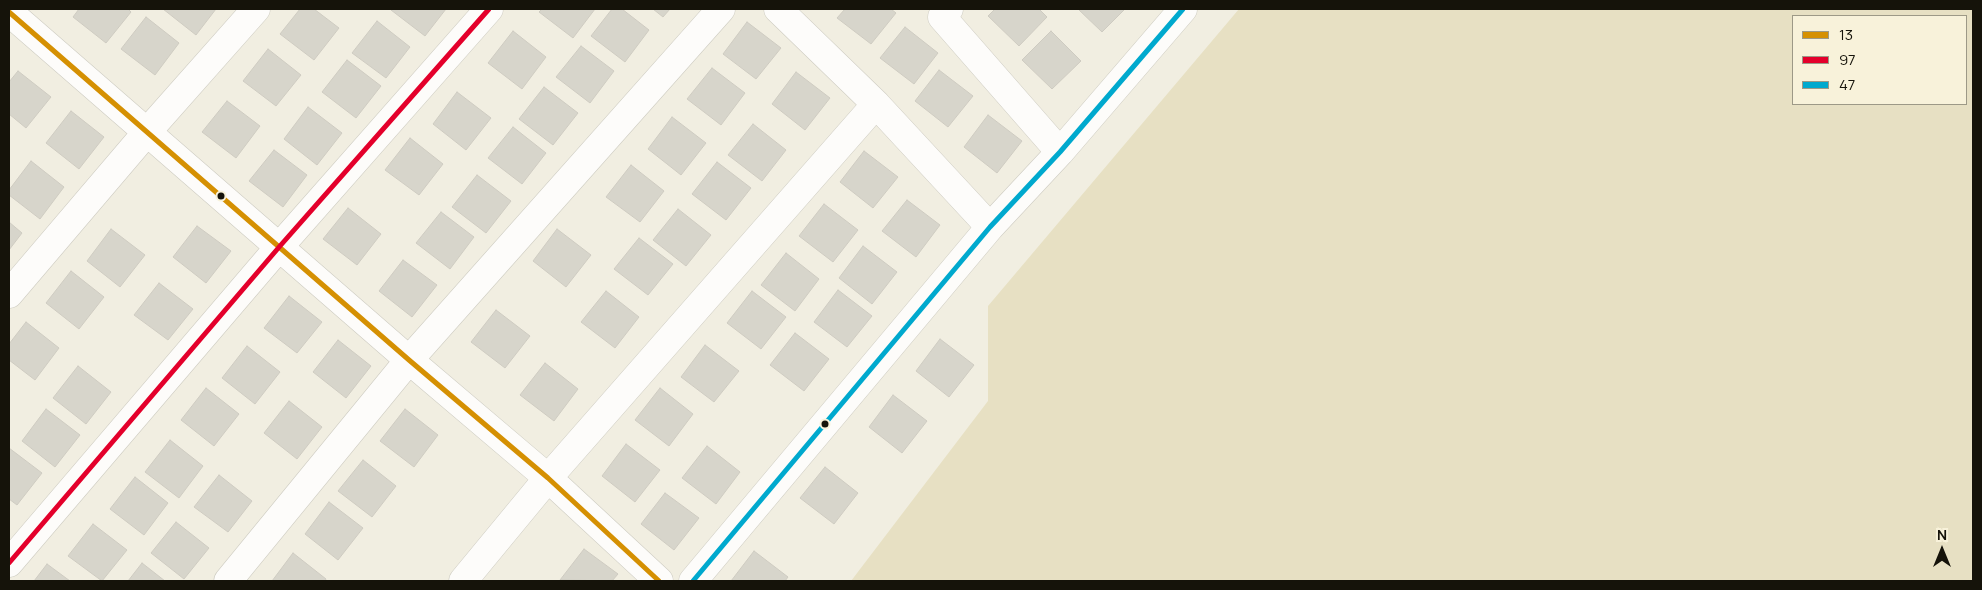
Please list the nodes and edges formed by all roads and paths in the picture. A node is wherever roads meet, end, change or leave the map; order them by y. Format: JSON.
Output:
{"nodes":[{"id":1,"x":256,"y":9,"type":"edge"},
{"id":2,"x":489,"y":9,"type":"edge"},
{"id":3,"x":721,"y":9,"type":"edge"},
{"id":4,"x":778,"y":9,"type":"edge"},
{"id":5,"x":949,"y":9,"type":"edge"},
{"id":6,"x":1183,"y":9,"type":"edge"},
{"id":7,"x":16,"y":17,"type":"edge"},
{"id":8,"x":876,"y":104,"type":"junction"},
{"id":9,"x":147,"y":132,"type":"junction"},
{"id":10,"x":1060,"y":152,"type":"junction"},
{"id":11,"x":990,"y":227,"type":"junction"},
{"id":12,"x":280,"y":246,"type":"junction"},
{"id":13,"x":9,"y":294,"type":"edge"},
{"id":14,"x":409,"y":360,"type":"junction"},
{"id":15,"x":548,"y":478,"type":"junction"},
{"id":16,"x":9,"y":563,"type":"edge"},
{"id":17,"x":228,"y":581,"type":"edge"},
{"id":18,"x":463,"y":581,"type":"edge"},
{"id":19,"x":659,"y":581,"type":"edge"},
{"id":20,"x":693,"y":581,"type":"edge"}],
"edges":[{"from":1,"to":9,"type":"street"},
{"from":2,"to":12,"type":"street"},
{"from":3,"to":14,"type":"street"},
{"from":4,"to":8,"type":"street"},
{"from":5,"to":10,"type":"street"},
{"from":6,"to":10,"type":"street"},
{"from":7,"to":9,"type":"street"},
{"from":8,"to":11,"type":"street"},
{"from":8,"to":15,"type":"street"},
{"from":9,"to":12,"type":"street"},
{"from":9,"to":13,"type":"street"},
{"from":10,"to":11,"type":"street"},
{"from":11,"to":20,"type":"street"},
{"from":12,"to":14,"type":"street"},
{"from":12,"to":16,"type":"street"},
{"from":14,"to":15,"type":"street"},
{"from":14,"to":17,"type":"street"},
{"from":15,"to":18,"type":"street"},
{"from":15,"to":19,"type":"street"}]}
